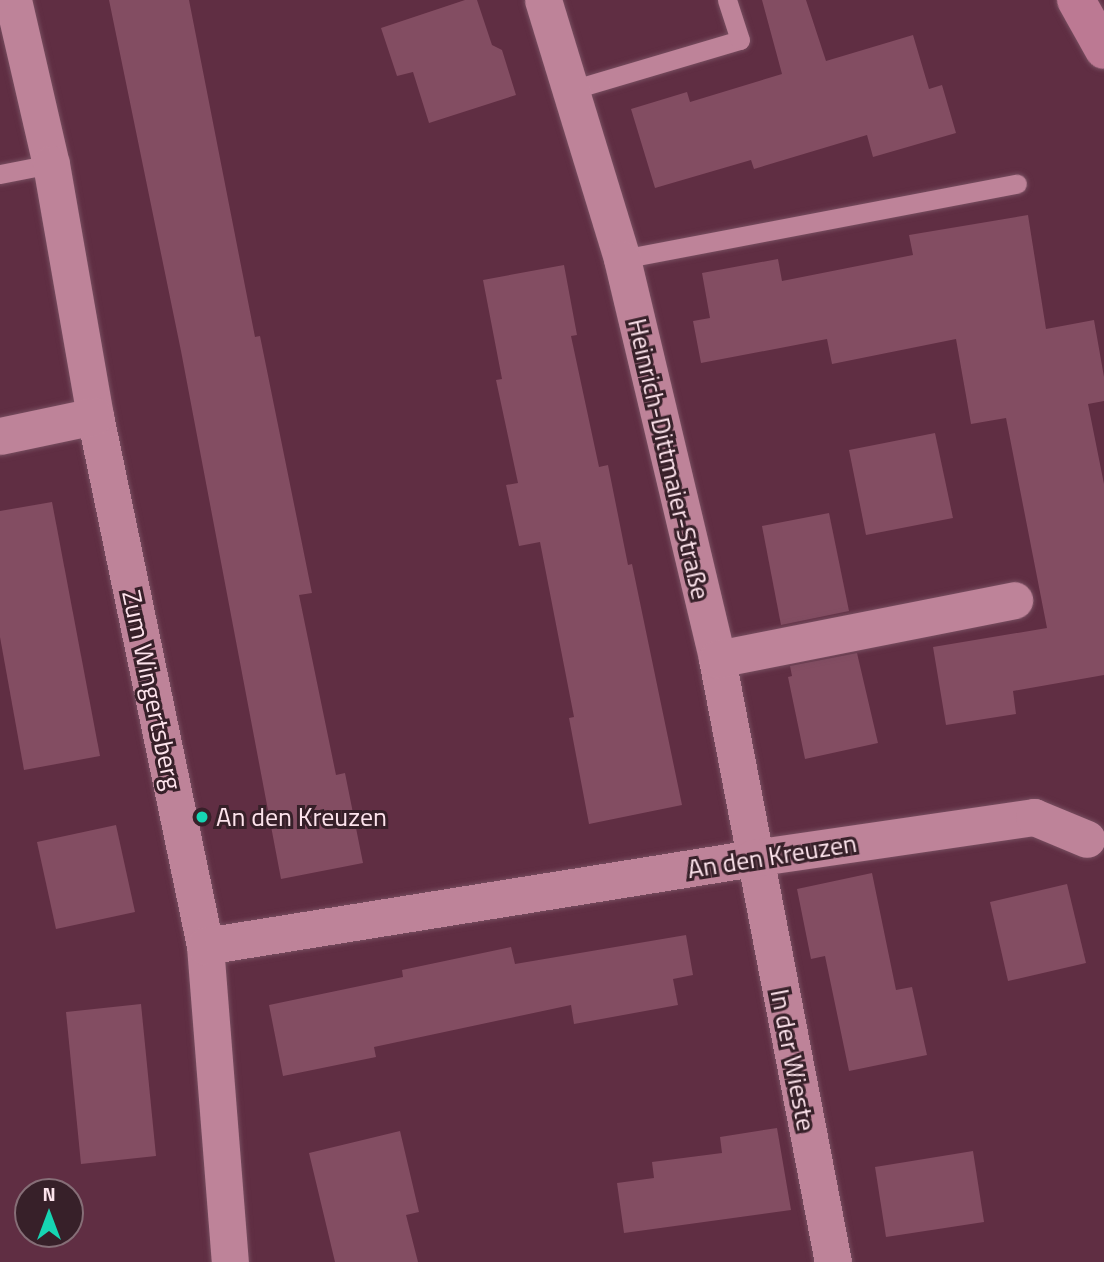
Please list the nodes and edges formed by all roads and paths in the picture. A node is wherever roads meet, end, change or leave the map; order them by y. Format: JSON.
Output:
{"nodes":[{"id":1,"x":13,"y":0,"type":"edge"},
{"id":2,"x":543,"y":0,"type":"edge"},
{"id":3,"x":727,"y":0,"type":"edge"},
{"id":4,"x":1076,"y":0,"type":"edge"},
{"id":5,"x":1104,"y":50,"type":"edge"},
{"id":6,"x":571,"y":90,"type":"junction"},
{"id":7,"x":51,"y":164,"type":"junction"},
{"id":8,"x":0,"y":174,"type":"edge"},
{"id":9,"x":1017,"y":184,"type":"dead end"},
{"id":10,"x":622,"y":259,"type":"junction"},
{"id":11,"x":95,"y":416,"type":"junction"},
{"id":12,"x":0,"y":436,"type":"edge"},
{"id":13,"x":1014,"y":600,"type":"dead end"},
{"id":14,"x":717,"y":659,"type":"junction"},
{"id":15,"x":1087,"y":839,"type":"dead end"},
{"id":16,"x":753,"y":858,"type":"junction"},
{"id":17,"x":205,"y":946,"type":"junction"},
{"id":18,"x":230,"y":1262,"type":"edge"},
{"id":19,"x":833,"y":1262,"type":"edge"}],
"edges":[{"from":1,"to":7,"type":"street","name":"Zum Wingertsberg"},
{"from":2,"to":6,"type":"street","name":"Heinrich-Dittmaier-Straße"},
{"from":3,"to":6,"type":"lane"},
{"from":4,"to":5,"type":"main road"},
{"from":6,"to":10,"type":"street","name":"Heinrich-Dittmaier-Straße"},
{"from":7,"to":8,"type":"lane"},
{"from":7,"to":11,"type":"street","name":"Zum Wingertsberg"},
{"from":9,"to":10,"type":"lane"},
{"from":10,"to":14,"type":"street","name":"Heinrich-Dittmaier-Straße"},
{"from":11,"to":12,"type":"street"},
{"from":11,"to":17,"type":"street","name":"Zum Wingertsberg"},
{"from":13,"to":14,"type":"street"},
{"from":14,"to":16,"type":"street","name":"Heinrich-Dittmaier-Straße"},
{"from":15,"to":16,"type":"street","name":"An den Kreuzen"},
{"from":16,"to":17,"type":"street","name":"An den Kreuzen"},
{"from":16,"to":19,"type":"street","name":"In der Wieste"},
{"from":17,"to":18,"type":"street","name":"Zum Wingertsberg"}]}
